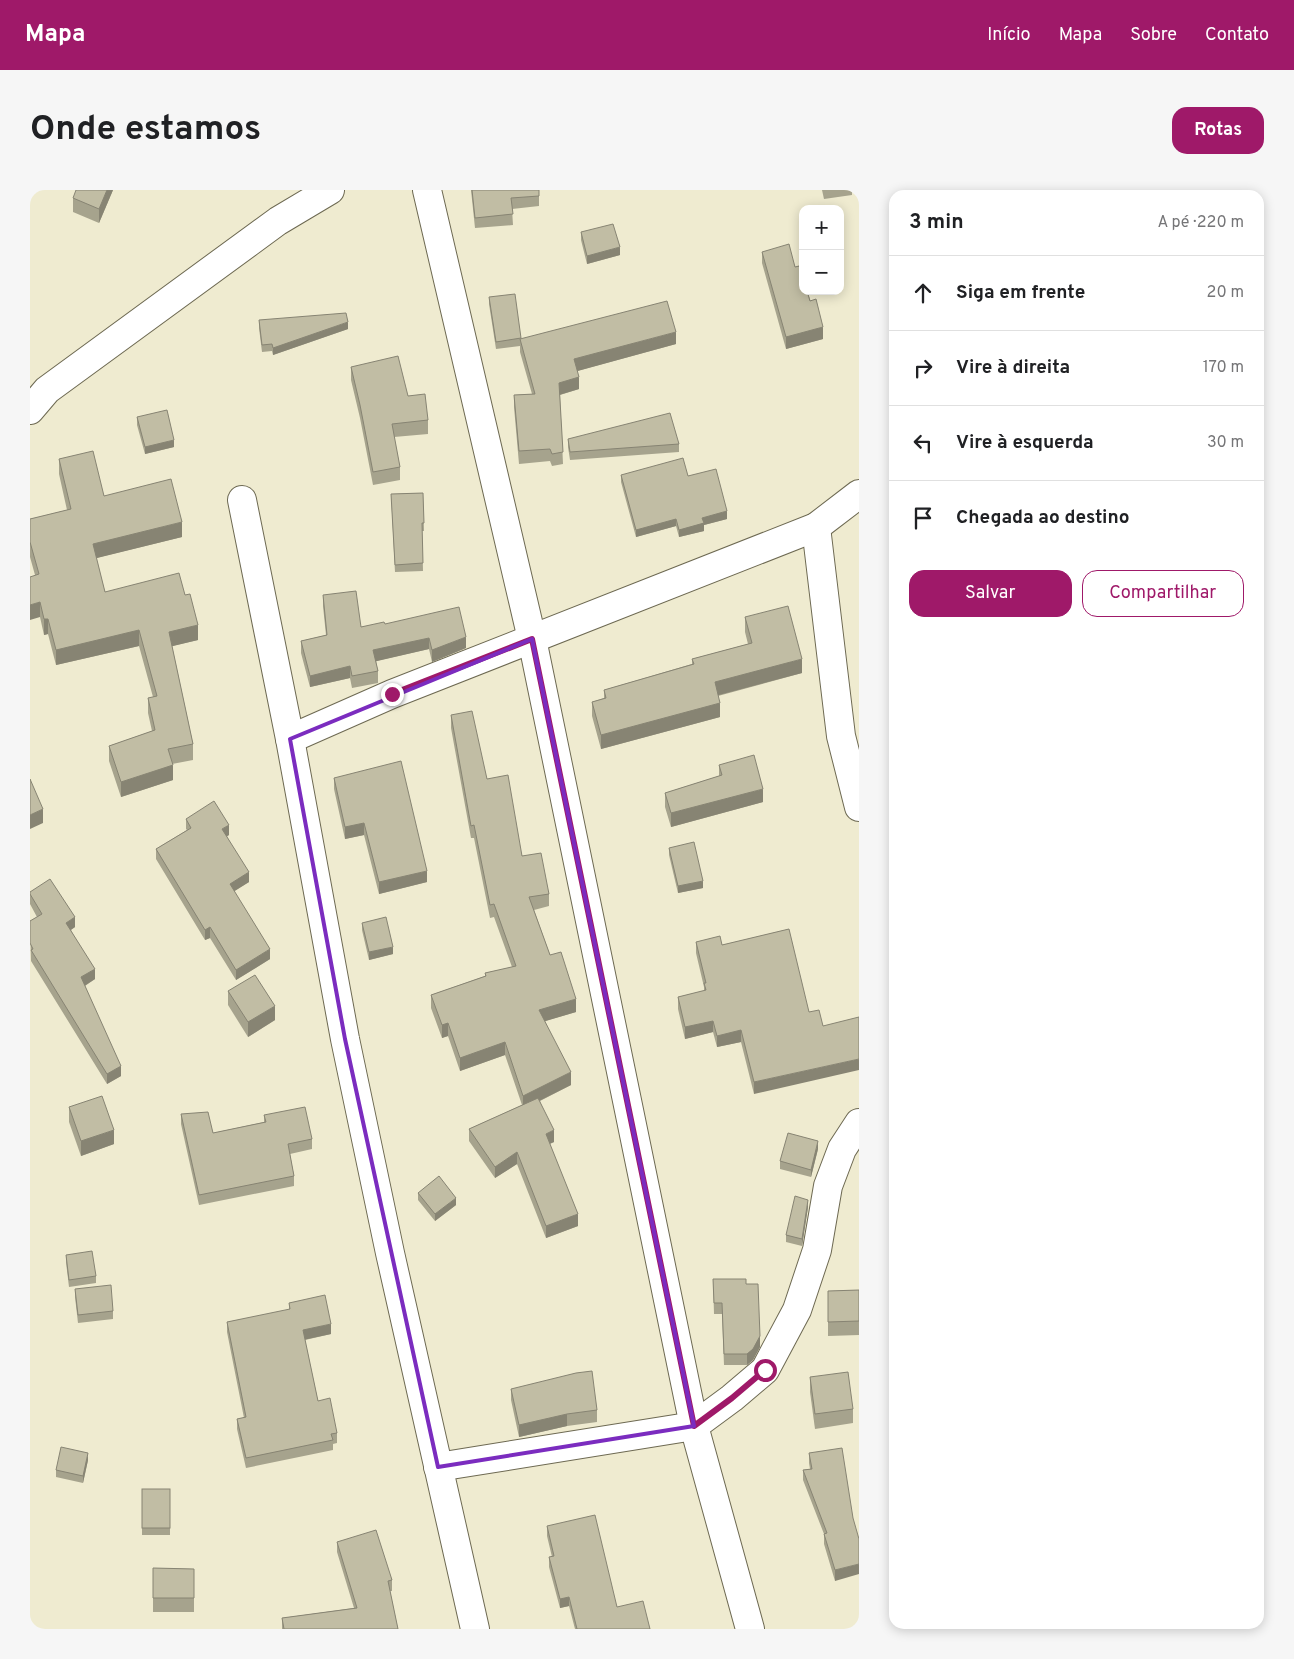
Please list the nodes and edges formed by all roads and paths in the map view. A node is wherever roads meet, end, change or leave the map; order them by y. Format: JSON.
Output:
{"nodes":[{"id":1,"x":330,"y":190,"type":"edge"},
{"id":2,"x":427,"y":190,"type":"edge"},
{"id":3,"x":30,"y":410,"type":"edge"},
{"id":4,"x":859,"y":494,"type":"edge"},
{"id":5,"x":242,"y":500,"type":"dead end"},
{"id":6,"x":816,"y":526,"type":"junction"},
{"id":7,"x":532,"y":639,"type":"junction"},
{"id":8,"x":290,"y":739,"type":"junction"},
{"id":9,"x":859,"y":808,"type":"edge"},
{"id":10,"x":859,"y":1123,"type":"edge"},
{"id":11,"x":694,"y":1426,"type":"junction"},
{"id":12,"x":438,"y":1467,"type":"junction"},
{"id":13,"x":475,"y":1629,"type":"edge"},
{"id":14,"x":750,"y":1629,"type":"edge"}],
"edges":[{"from":1,"to":3,"type":"street"},
{"from":2,"to":7,"type":"street"},
{"from":4,"to":6,"type":"street"},
{"from":5,"to":8,"type":"street"},
{"from":6,"to":7,"type":"street"},
{"from":6,"to":9,"type":"street"},
{"from":7,"to":8,"type":"street"},
{"from":7,"to":11,"type":"street"},
{"from":8,"to":12,"type":"street"},
{"from":10,"to":11,"type":"street"},
{"from":11,"to":12,"type":"street"},
{"from":11,"to":14,"type":"street"},
{"from":12,"to":13,"type":"street"}]}
